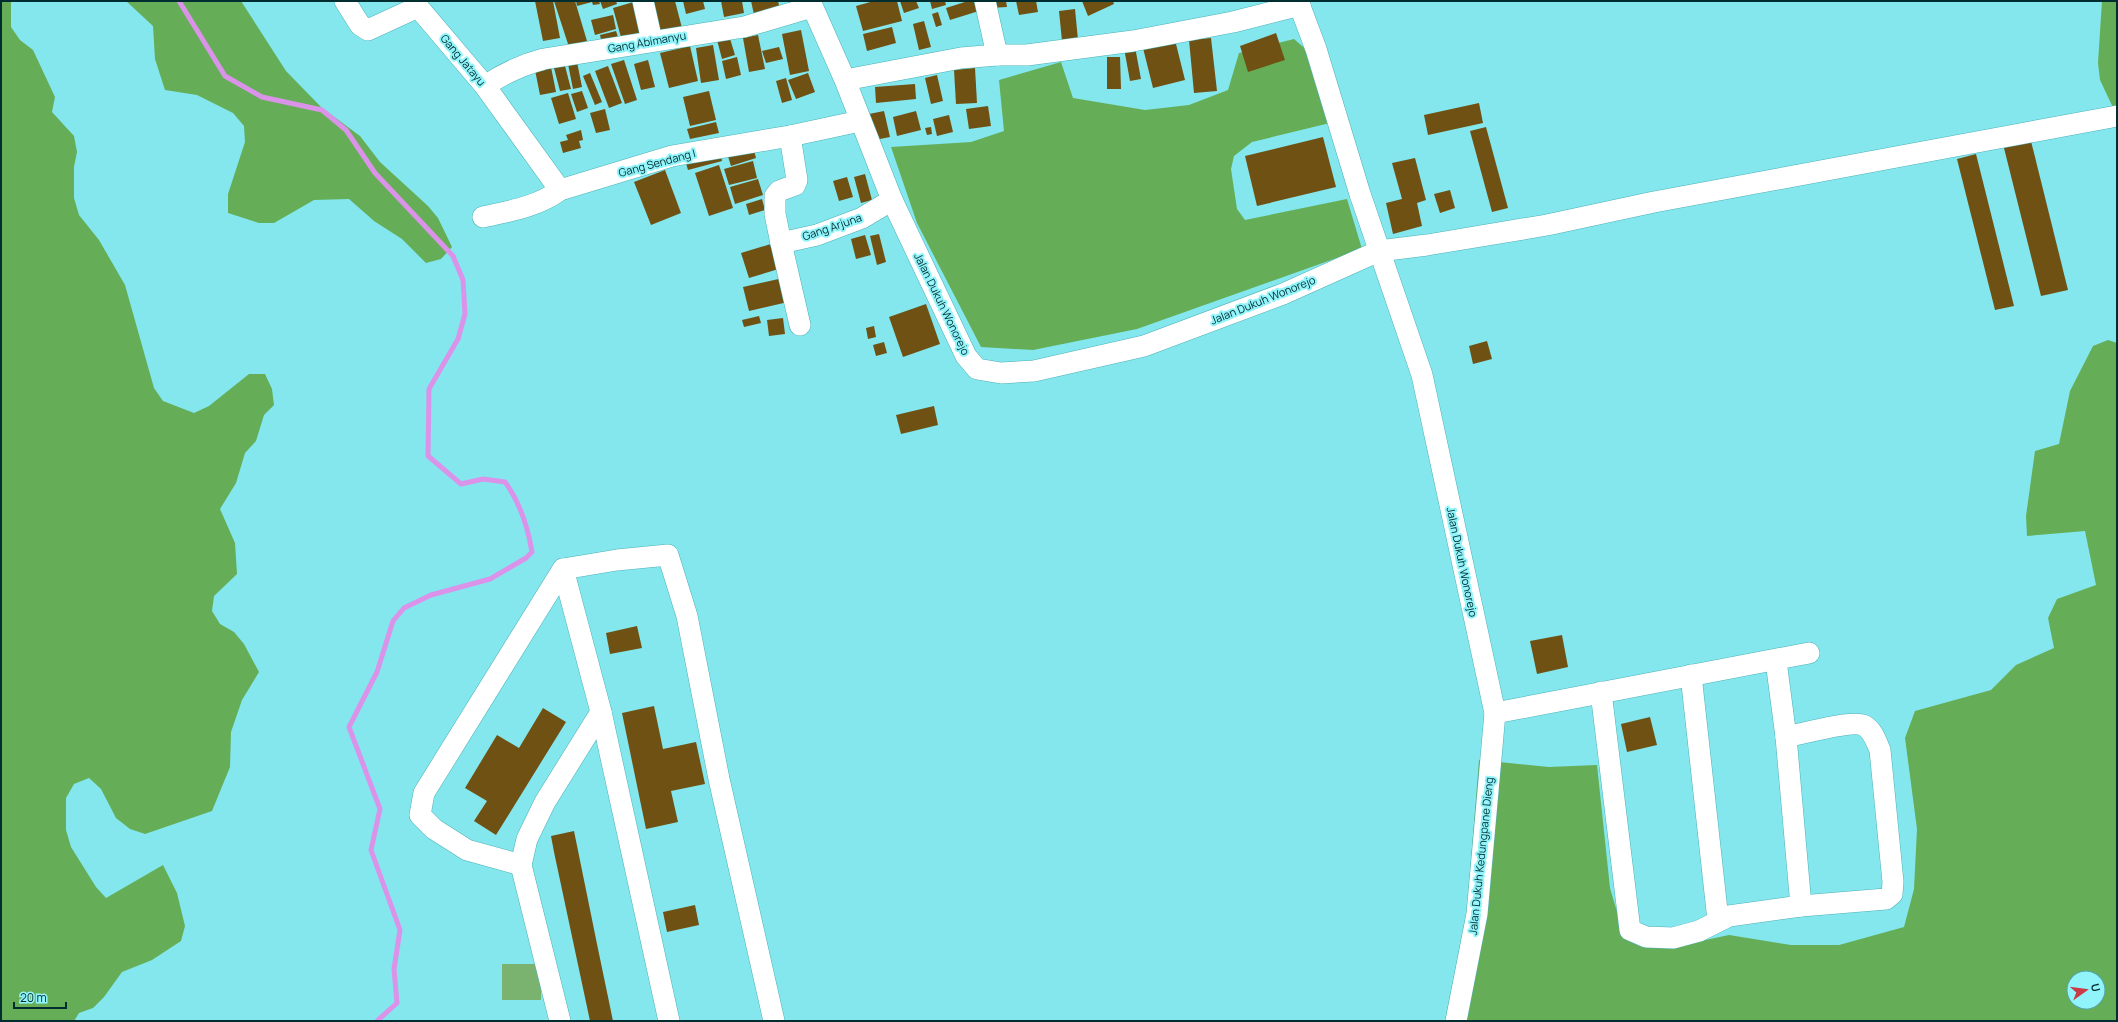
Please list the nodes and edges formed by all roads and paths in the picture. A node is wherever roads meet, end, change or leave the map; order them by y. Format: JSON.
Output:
{"nodes":[{"id":1,"x":345,"y":1,"type":"edge"},
{"id":2,"x":643,"y":1,"type":"edge"},
{"id":3,"x":986,"y":1,"type":"edge"},
{"id":4,"x":429,"y":3,"type":"edge"},
{"id":5,"x":1299,"y":3,"type":"edge"},
{"id":6,"x":811,"y":4,"type":"edge"},
{"id":7,"x":652,"y":41,"type":"junction"},
{"id":8,"x":997,"y":55,"type":"junction"},
{"id":9,"x":845,"y":80,"type":"junction"},
{"id":10,"x":485,"y":86,"type":"junction"},
{"id":11,"x":2117,"y":116,"type":"edge"},
{"id":12,"x":860,"y":121,"type":"junction"},
{"id":13,"x":790,"y":136,"type":"junction"},
{"id":14,"x":560,"y":190,"type":"junction"},
{"id":15,"x":892,"y":200,"type":"junction"},
{"id":16,"x":483,"y":217,"type":"dead end"},
{"id":17,"x":781,"y":243,"type":"junction"},
{"id":18,"x":1379,"y":251,"type":"junction"},
{"id":19,"x":800,"y":325,"type":"dead end"},
{"id":20,"x":563,"y":569,"type":"junction"},
{"id":21,"x":1809,"y":653,"type":"dead end"},
{"id":22,"x":1776,"y":661,"type":"junction"},
{"id":23,"x":1691,"y":675,"type":"junction"},
{"id":24,"x":1601,"y":692,"type":"junction"},
{"id":25,"x":601,"y":712,"type":"junction"},
{"id":26,"x":1495,"y":713,"type":"junction"},
{"id":27,"x":1786,"y":737,"type":"junction"},
{"id":28,"x":520,"y":865,"type":"junction"},
{"id":29,"x":1801,"y":906,"type":"junction"},
{"id":30,"x":1718,"y":920,"type":"junction"},
{"id":31,"x":560,"y":1021,"type":"edge"},
{"id":32,"x":669,"y":1021,"type":"edge"},
{"id":33,"x":774,"y":1021,"type":"edge"},
{"id":34,"x":1456,"y":1021,"type":"edge"}],
"edges":[{"from":1,"to":4,"type":"street","name":"Gang Jatayu"},
{"from":2,"to":7,"type":"street"},
{"from":3,"to":8,"type":"street"},
{"from":4,"to":10,"type":"street","name":"Gang Jatayu"},
{"from":5,"to":8,"type":"street"},
{"from":5,"to":18,"type":"street","name":"Jalan Dukuh Wonorejo"},
{"from":6,"to":7,"type":"street","name":"Gang Abimanyu"},
{"from":6,"to":9,"type":"street","name":"Jalan Dukuh Wonorejo"},
{"from":7,"to":10,"type":"street","name":"Gang Abimanyu"},
{"from":8,"to":9,"type":"street"},
{"from":9,"to":12,"type":"street","name":"Jalan Dukuh Wonorejo"},
{"from":10,"to":14,"type":"street","name":"Gang Jatayu"},
{"from":11,"to":18,"type":"street"},
{"from":12,"to":13,"type":"street","name":"Gang Sendang I"},
{"from":12,"to":15,"type":"street","name":"Jalan Dukuh Wonorejo"},
{"from":13,"to":14,"type":"street","name":"Gang Sendang I"},
{"from":13,"to":17,"type":"street"},
{"from":14,"to":16,"type":"street","name":"Gang Sendang I"},
{"from":15,"to":17,"type":"street","name":"Gang Arjuna"},
{"from":15,"to":18,"type":"street","name":"Jalan Dukuh Wonorejo"},
{"from":17,"to":19,"type":"street"},
{"from":18,"to":26,"type":"street","name":"Jalan Dukuh Wonorejo"},
{"from":20,"to":25,"type":"street"},
{"from":20,"to":28,"type":"street"},
{"from":20,"to":33,"type":"street"},
{"from":21,"to":22,"type":"street"},
{"from":22,"to":23,"type":"street"},
{"from":22,"to":27,"type":"street"},
{"from":23,"to":24,"type":"street"},
{"from":23,"to":30,"type":"street"},
{"from":24,"to":26,"type":"street"},
{"from":24,"to":30,"type":"street"},
{"from":25,"to":28,"type":"street"},
{"from":25,"to":32,"type":"street"},
{"from":26,"to":34,"type":"street","name":"Jalan Dukuh Kedungpane Dieng"},
{"from":27,"to":29,"type":"street"},
{"from":27,"to":29,"type":"street"},
{"from":28,"to":31,"type":"street"},
{"from":29,"to":30,"type":"street"}]}
